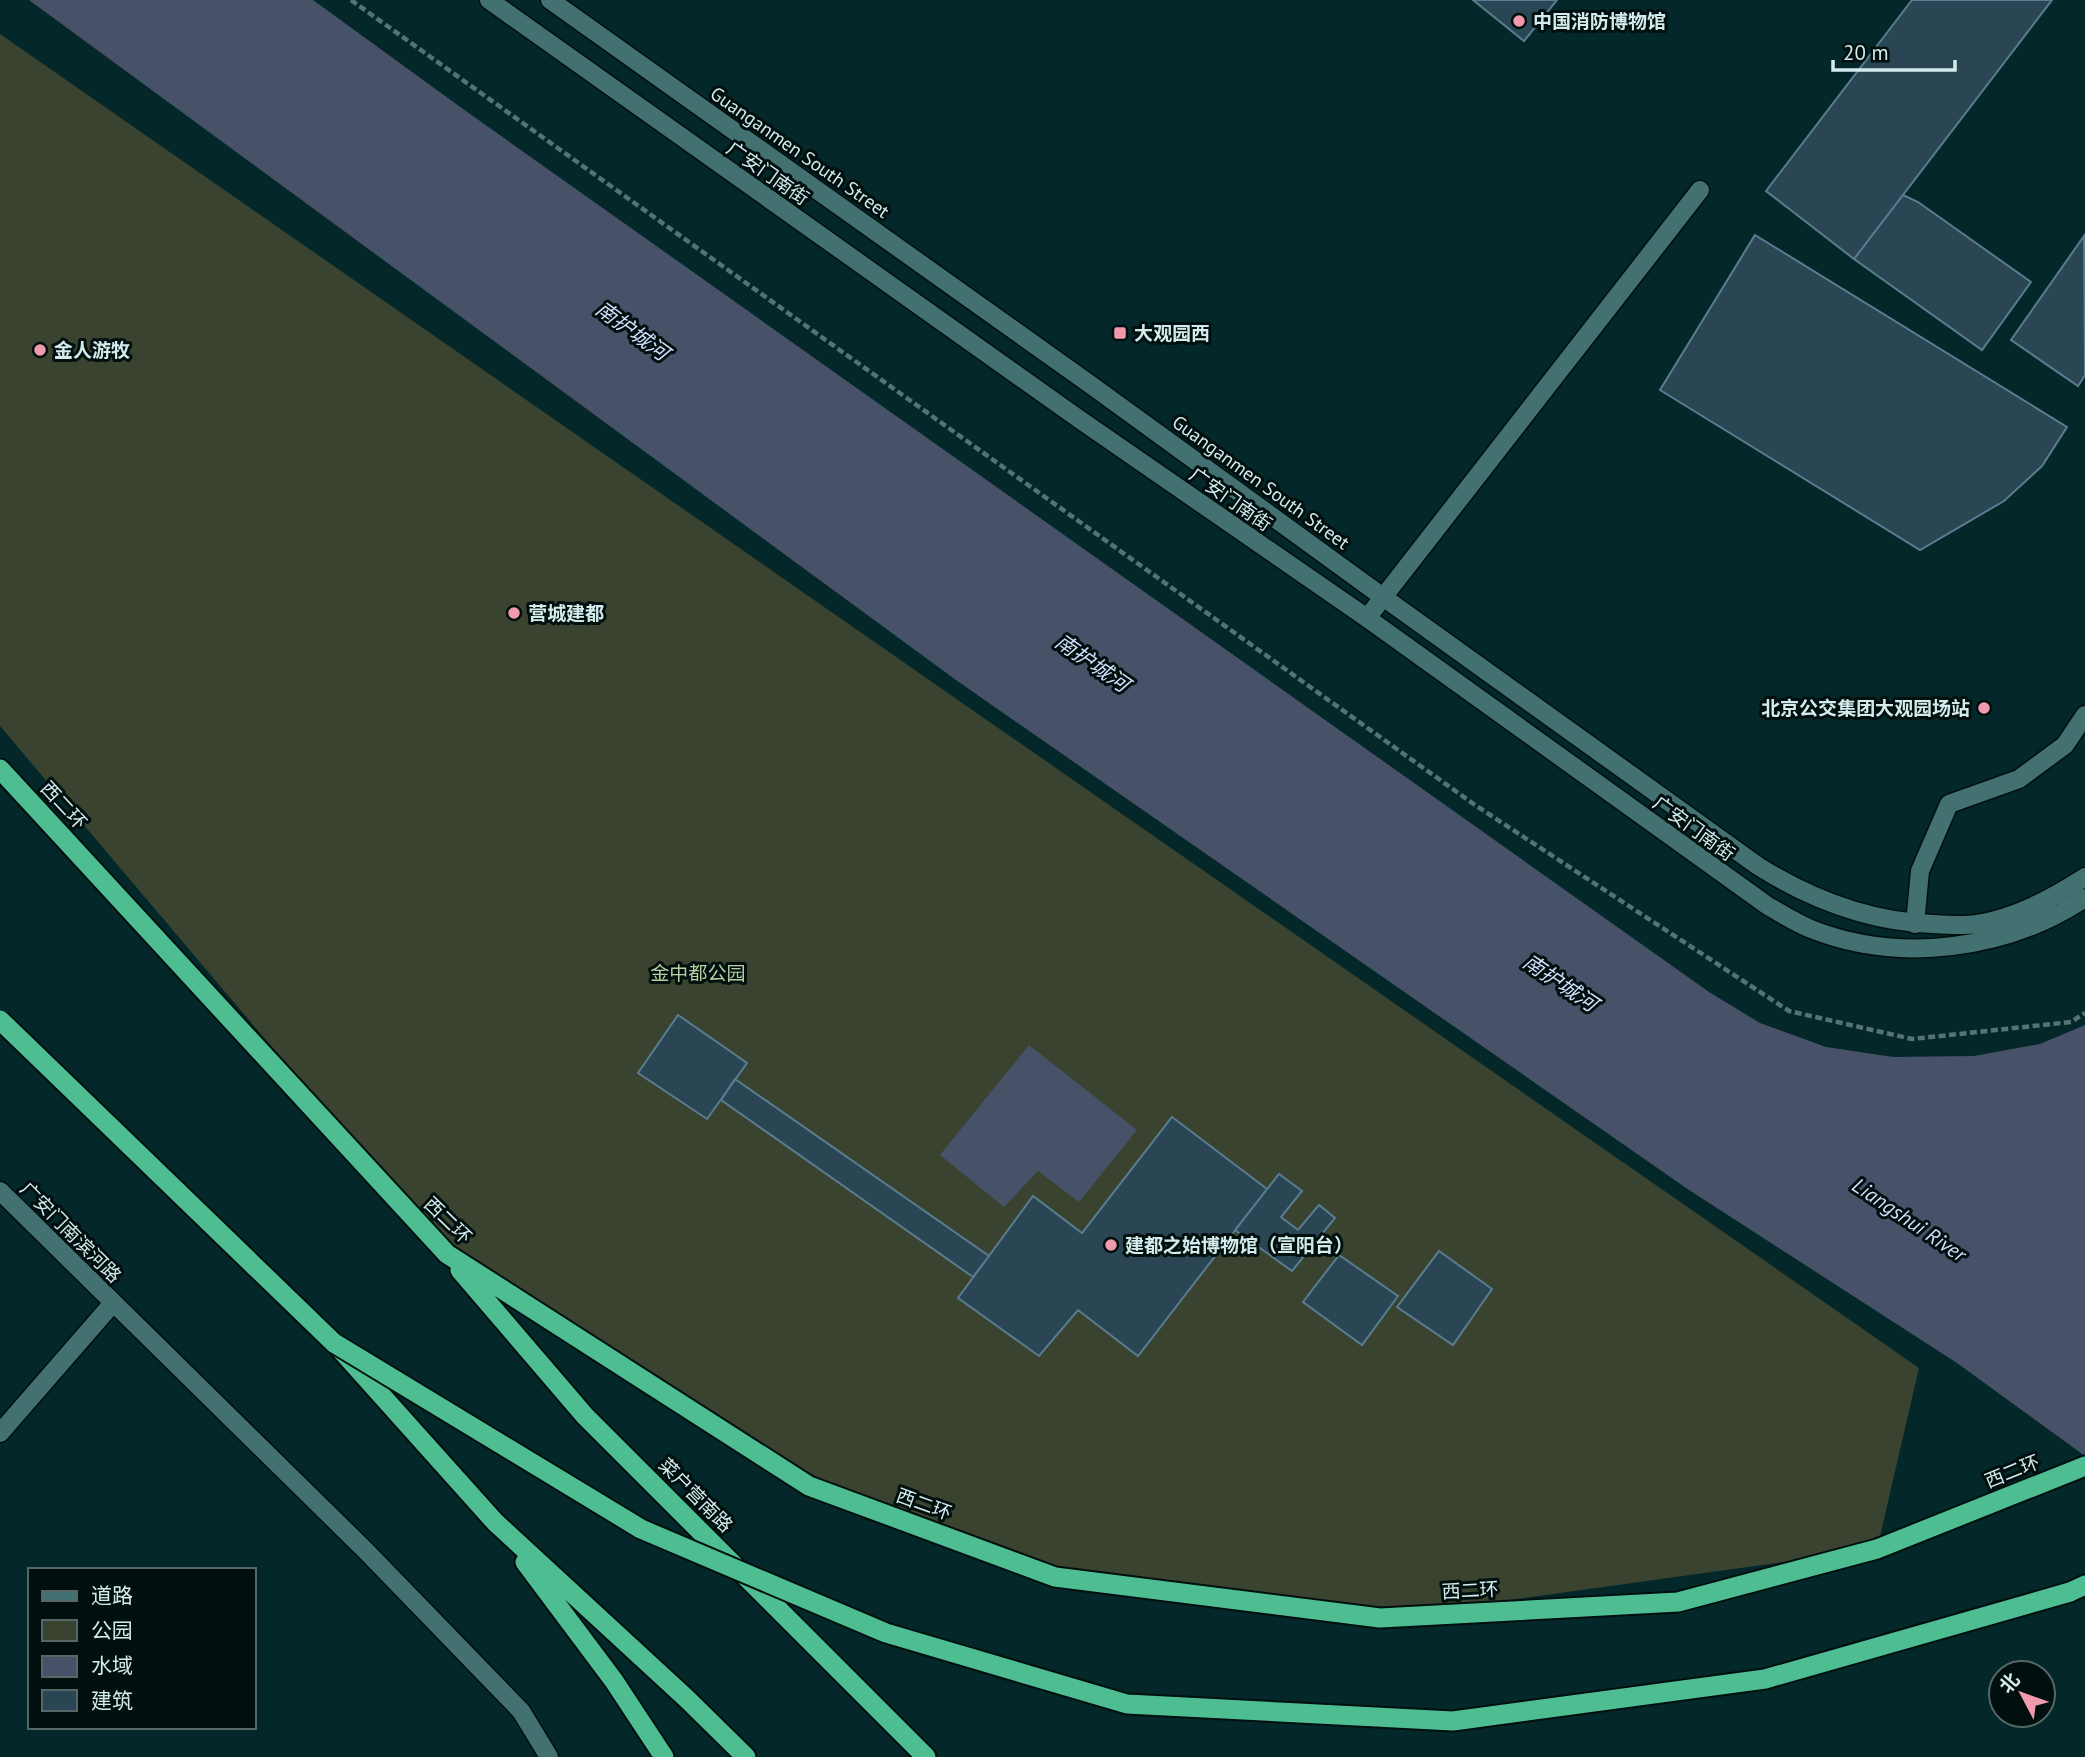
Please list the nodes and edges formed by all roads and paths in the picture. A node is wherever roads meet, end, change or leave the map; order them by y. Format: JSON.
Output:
{"nodes":[{"id":1,"x":351,"y":0,"type":"edge"},
{"id":2,"x":489,"y":0,"type":"edge"},
{"id":3,"x":550,"y":0,"type":"edge"},
{"id":4,"x":1700,"y":190,"type":"dead end"},
{"id":5,"x":1383,"y":597,"type":"junction"},
{"id":6,"x":1367,"y":618,"type":"junction"},
{"id":7,"x":2085,"y":715,"type":"edge"},
{"id":8,"x":0,"y":769,"type":"edge"},
{"id":9,"x":2085,"y":877,"type":"edge"},
{"id":10,"x":2085,"y":898,"type":"edge"},
{"id":11,"x":1915,"y":924,"type":"junction"},
{"id":12,"x":2085,"y":1013,"type":"edge"},
{"id":13,"x":0,"y":1020,"type":"edge"},
{"id":14,"x":0,"y":1191,"type":"edge"},
{"id":15,"x":447,"y":1254,"type":"junction"},
{"id":16,"x":113,"y":1303,"type":"junction"},
{"id":17,"x":334,"y":1343,"type":"junction"},
{"id":18,"x":0,"y":1433,"type":"edge"},
{"id":19,"x":2085,"y":1466,"type":"edge"},
{"id":20,"x":495,"y":1522,"type":"junction"},
{"id":21,"x":2078,"y":1588,"type":"edge"},
{"id":22,"x":549,"y":1757,"type":"edge"},
{"id":23,"x":664,"y":1757,"type":"edge"},
{"id":24,"x":746,"y":1757,"type":"edge"},
{"id":25,"x":926,"y":1757,"type":"edge"}],
"edges":[{"from":1,"to":12,"type":"path"},
{"from":2,"to":6,"type":"street","name":"广安门南街"},
{"from":3,"to":5,"type":"street","name":"Guanganmen South Street"},
{"from":4,"to":5,"type":"street"},
{"from":5,"to":6,"type":"street"},
{"from":5,"to":11,"type":"street","name":"Guanganmen South Street"},
{"from":6,"to":10,"type":"street","name":"广安门南街"},
{"from":7,"to":11,"type":"street"},
{"from":8,"to":15,"type":"highway","name":"西二环"},
{"from":9,"to":11,"type":"street","name":"Guanganmen South Street"},
{"from":13,"to":17,"type":"highway","bridge":true},
{"from":14,"to":16,"type":"street","name":"广安门南滨河路"},
{"from":15,"to":19,"type":"highway","name":"西二环"},
{"from":15,"to":25,"type":"highway","name":"菜户营南路"},
{"from":16,"to":18,"type":"street"},
{"from":16,"to":22,"type":"street","name":"广安门南滨河路"},
{"from":17,"to":20,"type":"highway","bridge":true},
{"from":17,"to":21,"type":"highway","bridge":true},
{"from":20,"to":23,"type":"highway"},
{"from":20,"to":24,"type":"highway"}]}
